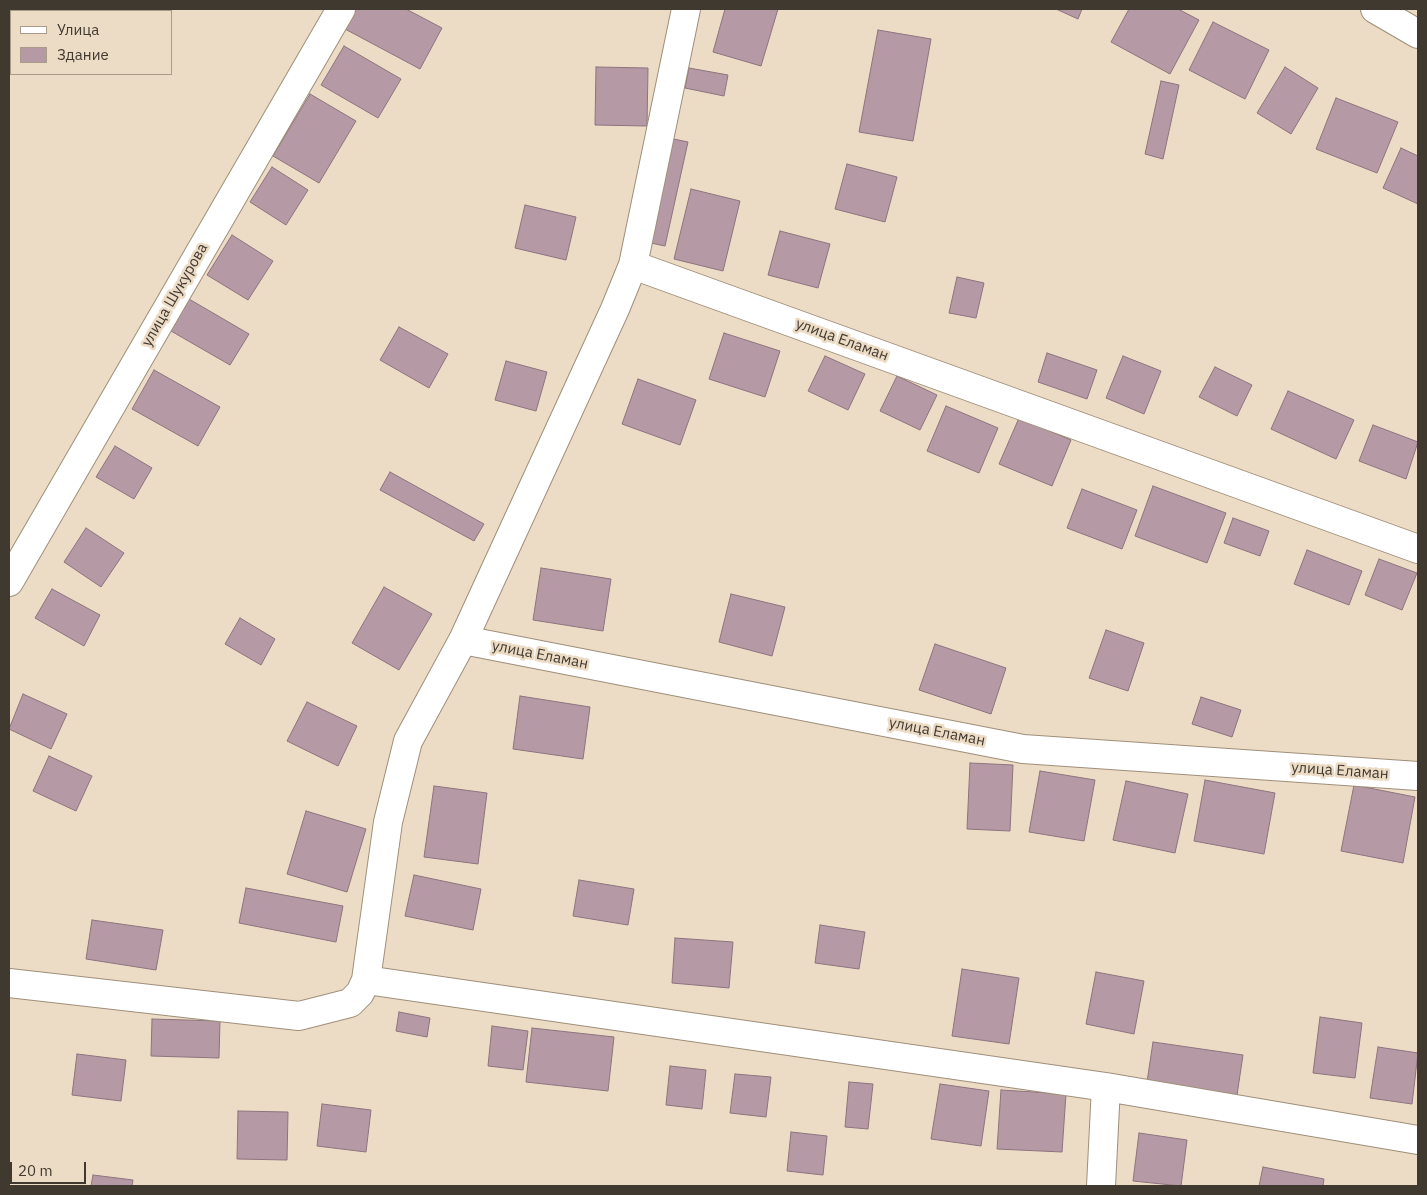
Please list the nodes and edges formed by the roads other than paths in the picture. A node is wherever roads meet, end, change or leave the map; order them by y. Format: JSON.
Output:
{"nodes":[{"id":1,"x":341,"y":9,"type":"edge"},
{"id":2,"x":686,"y":9,"type":"edge"},
{"id":3,"x":1374,"y":9,"type":"edge"},
{"id":4,"x":1418,"y":34,"type":"edge"},
{"id":5,"x":633,"y":265,"type":"junction"},
{"id":6,"x":1418,"y":549,"type":"edge"},
{"id":7,"x":9,"y":582,"type":"edge"},
{"id":8,"x":462,"y":640,"type":"junction"},
{"id":9,"x":1418,"y":776,"type":"edge"},
{"id":10,"x":366,"y":980,"type":"junction"},
{"id":11,"x":9,"y":983,"type":"edge"},
{"id":12,"x":1106,"y":1087,"type":"junction"},
{"id":13,"x":1418,"y":1140,"type":"edge"},
{"id":14,"x":1101,"y":1186,"type":"edge"}],
"edges":[{"from":1,"to":7,"type":"street","name":"улица Шукурова"},
{"from":2,"to":5,"type":"street"},
{"from":3,"to":4,"type":"street"},
{"from":5,"to":6,"type":"street","name":"улица Еламан"},
{"from":5,"to":8,"type":"street"},
{"from":8,"to":9,"type":"street","name":"улица Еламан"},
{"from":8,"to":10,"type":"street"},
{"from":10,"to":11,"type":"street"},
{"from":10,"to":12,"type":"street"},
{"from":12,"to":13,"type":"street"},
{"from":12,"to":14,"type":"street"}]}
